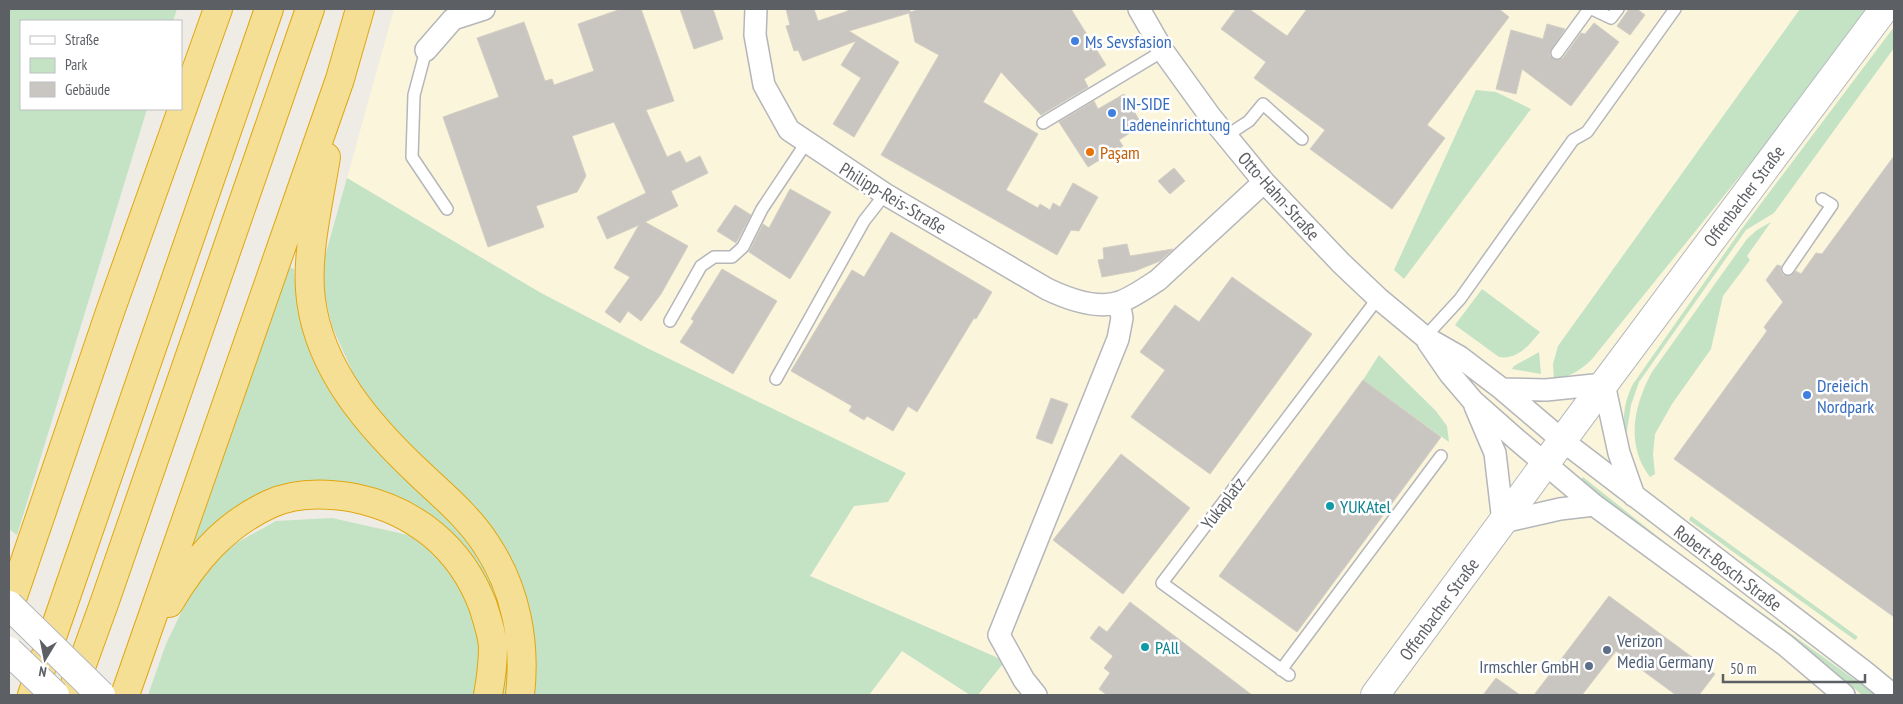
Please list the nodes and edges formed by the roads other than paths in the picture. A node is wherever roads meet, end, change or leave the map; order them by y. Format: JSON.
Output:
{"nodes":[{"id":1,"x":218,"y":9,"type":"edge"},
{"id":2,"x":269,"y":9,"type":"edge"},
{"id":3,"x":310,"y":9,"type":"edge"},
{"id":4,"x":360,"y":9,"type":"edge"},
{"id":5,"x":484,"y":9,"type":"edge"},
{"id":6,"x":756,"y":9,"type":"edge"},
{"id":7,"x":1139,"y":9,"type":"edge"},
{"id":8,"x":1591,"y":9,"type":"edge"},
{"id":9,"x":1618,"y":9,"type":"edge"},
{"id":10,"x":1675,"y":9,"type":"edge"},
{"id":11,"x":1884,"y":9,"type":"edge"},
{"id":12,"x":426,"y":50,"type":"joint"},
{"id":13,"x":1163,"y":51,"type":"junction"},
{"id":14,"x":1557,"y":53,"type":"dead end"},
{"id":15,"x":340,"y":79,"type":"junction"},
{"id":16,"x":1043,"y":123,"type":"dead end"},
{"id":17,"x":1226,"y":136,"type":"junction"},
{"id":18,"x":1302,"y":139,"type":"dead end"},
{"id":19,"x":806,"y":144,"type":"junction"},
{"id":20,"x":1264,"y":182,"type":"junction"},
{"id":21,"x":885,"y":194,"type":"junction"},
{"id":22,"x":1822,"y":199,"type":"dead end"},
{"id":23,"x":447,"y":210,"type":"dead end"},
{"id":24,"x":1788,"y":268,"type":"dead end"},
{"id":25,"x":1378,"y":298,"type":"junction"},
{"id":26,"x":1119,"y":302,"type":"junction"},
{"id":27,"x":670,"y":321,"type":"dead end"},
{"id":28,"x":1425,"y":337,"type":"junction"},
{"id":29,"x":776,"y":379,"type":"dead end"},
{"id":30,"x":1604,"y":384,"type":"junction"},
{"id":31,"x":1502,"y":389,"type":"junction"},
{"id":32,"x":1473,"y":401,"type":"junction"},
{"id":33,"x":1563,"y":441,"type":"junction"},
{"id":34,"x":1441,"y":456,"type":"dead end"},
{"id":35,"x":1546,"y":463,"type":"junction"},
{"id":36,"x":1634,"y":496,"type":"junction"},
{"id":37,"x":1594,"y":504,"type":"junction"},
{"id":38,"x":1503,"y":522,"type":"junction"},
{"id":39,"x":9,"y":607,"type":"edge"},
{"id":40,"x":141,"y":650,"type":"junction"},
{"id":41,"x":9,"y":651,"type":"edge"},
{"id":42,"x":32,"y":695,"type":"edge"},
{"id":43,"x":54,"y":695,"type":"edge"},
{"id":44,"x":71,"y":695,"type":"edge"},
{"id":45,"x":101,"y":695,"type":"edge"},
{"id":46,"x":125,"y":695,"type":"edge"},
{"id":47,"x":488,"y":695,"type":"edge"},
{"id":48,"x":520,"y":695,"type":"edge"},
{"id":49,"x":1036,"y":695,"type":"edge"},
{"id":50,"x":1375,"y":695,"type":"edge"},
{"id":51,"x":1844,"y":695,"type":"edge"},
{"id":52,"x":1893,"y":695,"type":"edge"}],
"edges":[{"from":1,"to":39,"type":"highway"},
{"from":2,"to":42,"type":"highway"},
{"from":3,"to":44,"type":"highway"},
{"from":4,"to":15,"type":"highway"},
{"from":5,"to":12,"type":"street"},
{"from":6,"to":19,"type":"street","name":"Philipp-Reis-Straße"},
{"from":7,"to":13,"type":"street","name":"Otto-Hahn-Straße"},
{"from":8,"to":9,"type":"lane"},
{"from":8,"to":14,"type":"lane"},
{"from":10,"to":28,"type":"lane"},
{"from":11,"to":30,"type":"street","name":"Offenbacher Straße"},
{"from":12,"to":23,"type":"lane"},
{"from":13,"to":16,"type":"lane"},
{"from":13,"to":17,"type":"street","name":"Otto-Hahn-Straße"},
{"from":15,"to":40,"type":"highway"},
{"from":15,"to":48,"type":"highway"},
{"from":17,"to":18,"type":"lane"},
{"from":17,"to":20,"type":"street","name":"Otto-Hahn-Straße"},
{"from":19,"to":21,"type":"street","name":"Philipp-Reis-Straße"},
{"from":19,"to":27,"type":"lane"},
{"from":20,"to":25,"type":"street","name":"Otto-Hahn-Straße"},
{"from":20,"to":26,"type":"street","name":"Philipp-Reis-Straße"},
{"from":21,"to":26,"type":"street","name":"Philipp-Reis-Straße"},
{"from":21,"to":29,"type":"lane"},
{"from":22,"to":24,"type":"lane"},
{"from":25,"to":28,"type":"street","name":"Otto-Hahn-Straße"},
{"from":25,"to":34,"type":"lane","name":"Yukaplatz"},
{"from":26,"to":49,"type":"street"},
{"from":28,"to":31,"type":"street","name":"Otto-Hahn-Straße"},
{"from":28,"to":32,"type":"street","name":"Otto-Hahn-Straße"},
{"from":30,"to":31,"type":"street"},
{"from":30,"to":33,"type":"street","name":"Offenbacher Straße"},
{"from":30,"to":36,"type":"street"},
{"from":31,"to":33,"type":"street","name":"Otto-Hahn-Straße"},
{"from":32,"to":35,"type":"street","name":"Otto-Hahn-Straße"},
{"from":32,"to":38,"type":"street"},
{"from":33,"to":35,"type":"street","name":"Offenbacher Straße"},
{"from":33,"to":36,"type":"street","name":"Robert-Bosch-Straße"},
{"from":35,"to":37,"type":"street","name":"Robert-Bosch-Straße"},
{"from":35,"to":38,"type":"street","name":"Offenbacher Straße"},
{"from":36,"to":52,"type":"street","name":"Robert-Bosch-Straße"},
{"from":37,"to":38,"type":"street"},
{"from":37,"to":51,"type":"street","name":"Robert-Bosch-Straße"},
{"from":38,"to":50,"type":"street","name":"Offenbacher Straße"},
{"from":39,"to":45,"type":"street","bridge":true},
{"from":40,"to":46,"type":"highway"},
{"from":40,"to":47,"type":"highway"},
{"from":41,"to":43,"type":"street","bridge":true}]}
